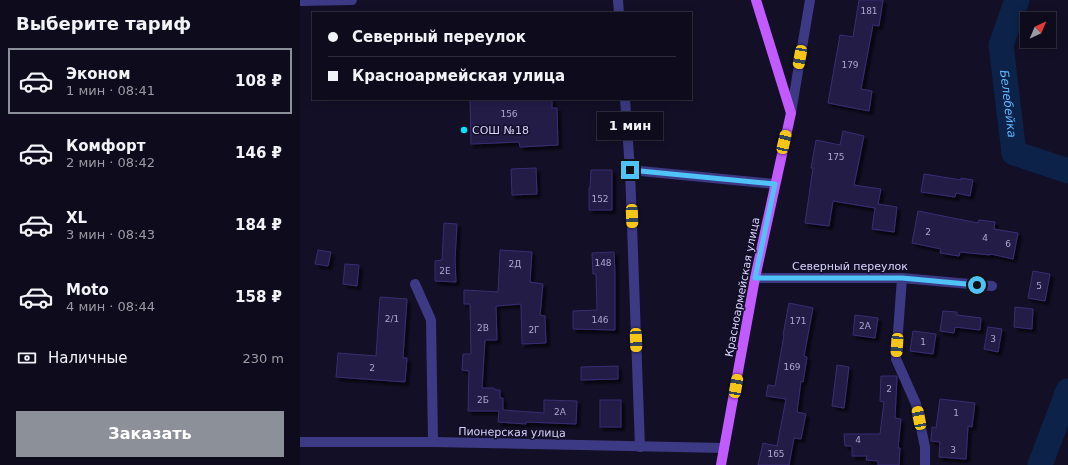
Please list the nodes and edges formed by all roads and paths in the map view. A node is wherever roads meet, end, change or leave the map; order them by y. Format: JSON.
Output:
{"nodes":[{"id":1,"x":300,"y":0,"type":"edge"},
{"id":2,"x":337,"y":0,"type":"edge"},
{"id":3,"x":352,"y":0,"type":"edge"},
{"id":4,"x":618,"y":0,"type":"edge"},
{"id":5,"x":756,"y":0,"type":"edge"},
{"id":6,"x":810,"y":0,"type":"edge"},
{"id":7,"x":619,"y":12,"type":"edge"},
{"id":8,"x":625,"y":100,"type":"edge"},
{"id":9,"x":791,"y":113,"type":"junction"},
{"id":10,"x":630,"y":170,"type":"junction"},
{"id":11,"x":775,"y":184,"type":"junction"},
{"id":12,"x":755,"y":278,"type":"junction"},
{"id":13,"x":902,"y":278,"type":"junction"},
{"id":14,"x":415,"y":284,"type":"dead end"},
{"id":15,"x":992,"y":286,"type":"dead end"},
{"id":16,"x":300,"y":442,"type":"edge"},
{"id":17,"x":433,"y":442,"type":"junction"},
{"id":18,"x":640,"y":447,"type":"junction"},
{"id":19,"x":724,"y":448,"type":"junction"},
{"id":20,"x":721,"y":465,"type":"edge"},
{"id":21,"x":925,"y":465,"type":"edge"}],
"edges":[{"from":1,"to":2,"type":"street"},
{"from":2,"to":3,"type":"street"},
{"from":4,"to":7,"type":"street"},
{"from":5,"to":9,"type":"main road","name":"Красноармейская улица"},
{"from":6,"to":9,"type":"street","name":"Красноармейская улица"},
{"from":8,"to":10,"type":"street"},
{"from":9,"to":11,"type":"main road","name":"Красноармейская улица"},
{"from":10,"to":11,"type":"street"},
{"from":10,"to":18,"type":"street"},
{"from":11,"to":12,"type":"main road","name":"Красноармейская улица"},
{"from":12,"to":13,"type":"street","name":"Северный переулок"},
{"from":12,"to":19,"type":"main road","name":"Красноармейская улица"},
{"from":13,"to":15,"type":"street","name":"Северный переулок"},
{"from":13,"to":21,"type":"street"},
{"from":14,"to":17,"type":"street"},
{"from":16,"to":17,"type":"street","name":"Пионерская улица"},
{"from":17,"to":18,"type":"street","name":"Пионерская улица"},
{"from":18,"to":19,"type":"street","name":"Пионерская улица"},
{"from":19,"to":20,"type":"main road","name":"Красноармейская улица"}]}
